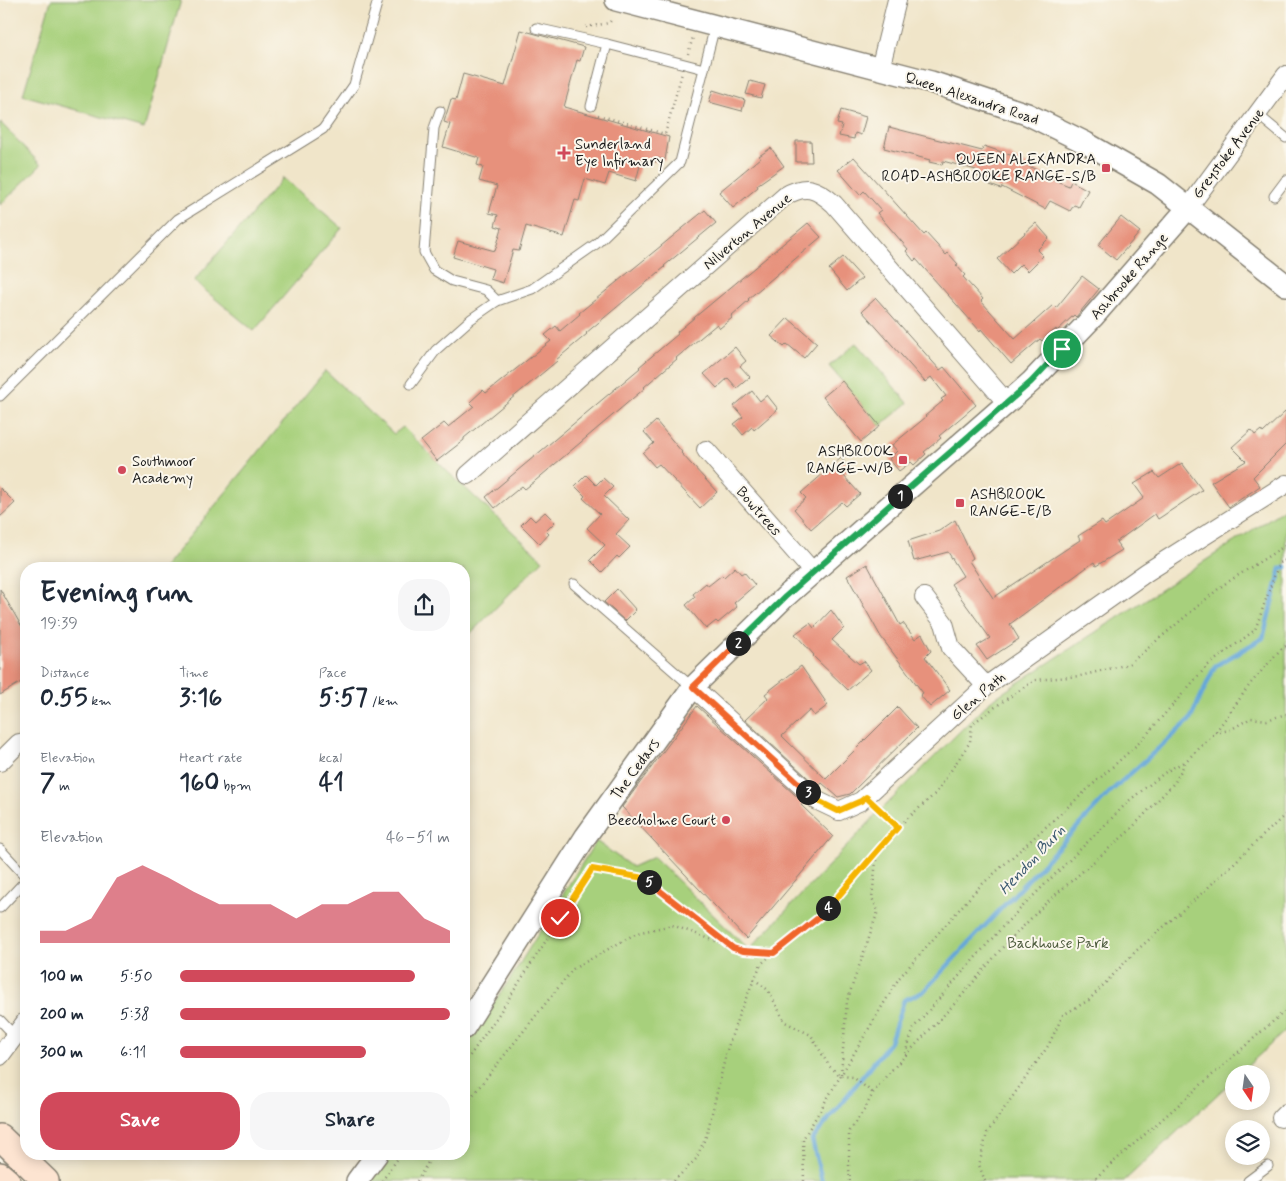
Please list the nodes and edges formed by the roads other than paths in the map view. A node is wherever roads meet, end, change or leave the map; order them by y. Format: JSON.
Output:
{"nodes":[{"id":1,"x":378,"y":0,"type":"edge"},
{"id":2,"x":897,"y":0,"type":"edge"},
{"id":3,"x":615,"y":5,"type":"edge"},
{"id":4,"x":706,"y":24,"type":"junction"},
{"id":5,"x":536,"y":28,"type":"dead end"},
{"id":6,"x":607,"y":44,"type":"junction"},
{"id":7,"x":704,"y":69,"type":"junction"},
{"id":8,"x":880,"y":70,"type":"junction"},
{"id":9,"x":1286,"y":75,"type":"edge"},
{"id":10,"x":591,"y":106,"type":"dead end"},
{"id":11,"x":440,"y":111,"type":"dead end"},
{"id":12,"x":1257,"y":114,"type":"junction"},
{"id":13,"x":1286,"y":138,"type":"edge"},
{"id":14,"x":1286,"y":180,"type":"edge"},
{"id":15,"x":1274,"y":196,"type":"dead end"},
{"id":16,"x":1188,"y":208,"type":"junction"},
{"id":17,"x":1286,"y":285,"type":"edge"},
{"id":18,"x":497,"y":301,"type":"junction"},
{"id":19,"x":411,"y":384,"type":"dead end"},
{"id":20,"x":0,"y":396,"type":"edge"},
{"id":21,"x":1007,"y":403,"type":"junction"},
{"id":22,"x":706,"y":450,"type":"dead end"},
{"id":23,"x":468,"y":475,"type":"dead end"},
{"id":24,"x":1286,"y":484,"type":"edge"},
{"id":25,"x":813,"y":572,"type":"junction"},
{"id":26,"x":574,"y":584,"type":"dead end"},
{"id":27,"x":924,"y":597,"type":"dead end"},
{"id":28,"x":986,"y":686,"type":"junction"},
{"id":29,"x":693,"y":687,"type":"junction"},
{"id":30,"x":20,"y":745,"type":"edge"},
{"id":31,"x":0,"y":762,"type":"edge"},
{"id":32,"x":0,"y":849,"type":"edge"},
{"id":33,"x":20,"y":871,"type":"edge"},
{"id":34,"x":20,"y":885,"type":"edge"},
{"id":35,"x":0,"y":908,"type":"edge"},
{"id":36,"x":470,"y":1019,"type":"edge"},
{"id":37,"x":0,"y":1020,"type":"edge"},
{"id":38,"x":20,"y":1029,"type":"edge"},
{"id":39,"x":15,"y":1036,"type":"junction"},
{"id":40,"x":0,"y":1056,"type":"edge"},
{"id":41,"x":0,"y":1137,"type":"edge"},
{"id":42,"x":20,"y":1156,"type":"edge"},
{"id":43,"x":24,"y":1160,"type":"edge"},
{"id":44,"x":373,"y":1160,"type":"edge"},
{"id":45,"x":1268,"y":1166,"type":"dead end"},
{"id":46,"x":0,"y":1174,"type":"edge"},
{"id":47,"x":7,"y":1181,"type":"edge"},
{"id":48,"x":46,"y":1181,"type":"edge"},
{"id":49,"x":357,"y":1181,"type":"edge"},
{"id":50,"x":1248,"y":1181,"type":"edge"}],
"edges":[{"from":1,"to":20,"type":"lane"},
{"from":2,"to":8,"type":"street"},
{"from":3,"to":4,"type":"street","name":"Queen Alexandra Road"},
{"from":4,"to":7,"type":"lane"},
{"from":4,"to":8,"type":"street","name":"Queen Alexandra Road"},
{"from":5,"to":6,"type":"lane"},
{"from":6,"to":7,"type":"lane"},
{"from":6,"to":10,"type":"lane"},
{"from":7,"to":18,"type":"lane"},
{"from":8,"to":16,"type":"street","name":"Queen Alexandra Road"},
{"from":9,"to":12,"type":"street","name":"Greystoke Avenue"},
{"from":11,"to":18,"type":"lane"},
{"from":12,"to":13,"type":"lane"},
{"from":12,"to":16,"type":"street","name":"Greystoke Avenue"},
{"from":14,"to":15,"type":"lane"},
{"from":16,"to":17,"type":"street","name":"Queen Alexandra Road"},
{"from":16,"to":21,"type":"street","name":"Ashbrooke Range"},
{"from":18,"to":19,"type":"lane"},
{"from":21,"to":23,"type":"street","name":"Nilverton Avenue"},
{"from":21,"to":25,"type":"street","name":"Ashbrooke Range"},
{"from":22,"to":25,"type":"street","name":"Bowtrees"},
{"from":24,"to":28,"type":"street","name":"Glen Path"},
{"from":25,"to":29,"type":"street","name":"Ashbrooke Range"},
{"from":26,"to":29,"type":"lane"},
{"from":27,"to":28,"type":"street"},
{"from":28,"to":29,"type":"street","name":"Glen Path"},
{"from":29,"to":36,"type":"street","name":"The Cedars"},
{"from":30,"to":31,"type":"street"},
{"from":32,"to":33,"type":"lane"},
{"from":34,"to":35,"type":"lane"},
{"from":37,"to":39,"type":"lane"},
{"from":38,"to":39,"type":"street"},
{"from":39,"to":40,"type":"street"},
{"from":41,"to":42,"type":"main road"},
{"from":43,"to":48,"type":"main road"},
{"from":44,"to":49,"type":"street"},
{"from":45,"to":50,"type":"lane"},
{"from":46,"to":47,"type":"main road"}]}
